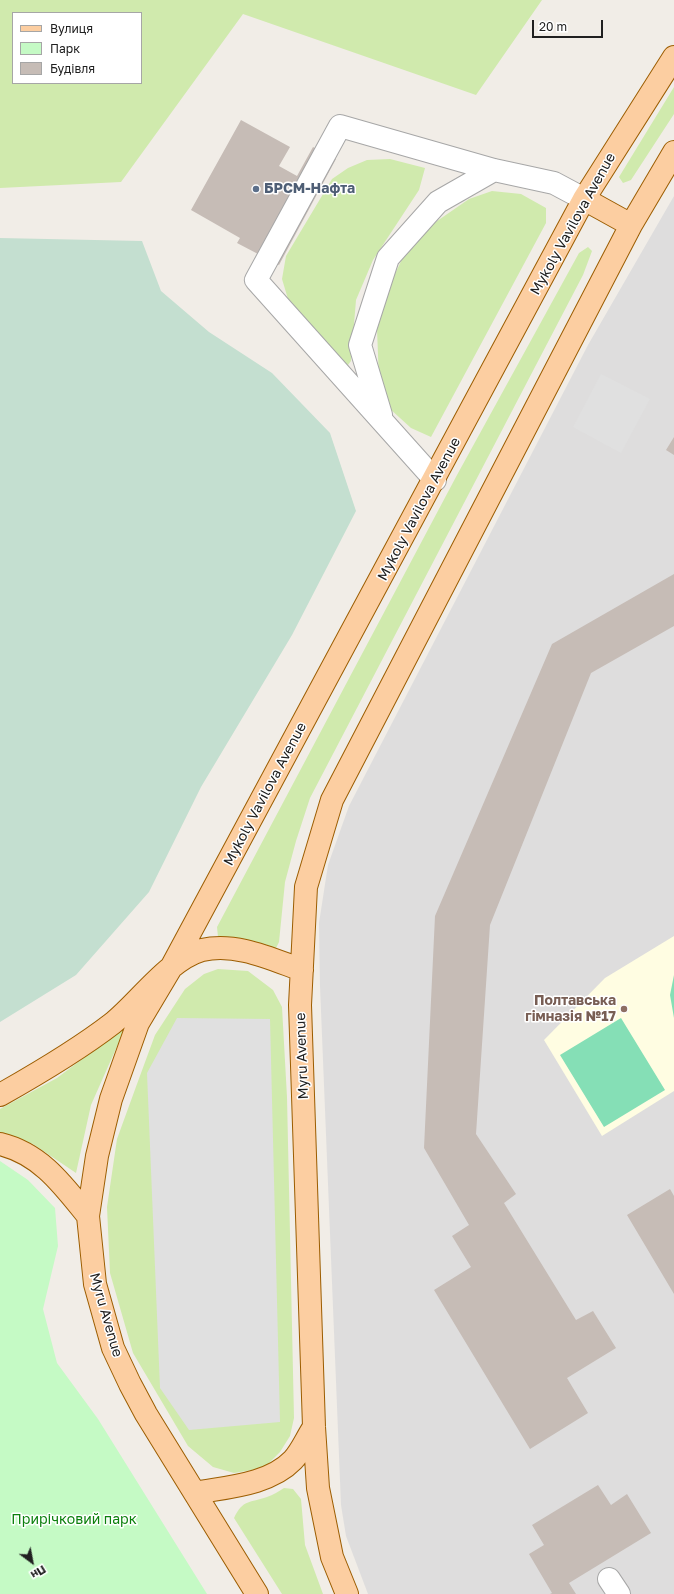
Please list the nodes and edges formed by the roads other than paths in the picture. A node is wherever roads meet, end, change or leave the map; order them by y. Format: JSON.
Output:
{"nodes":[{"id":1,"x":674,"y":57,"type":"edge"},
{"id":2,"x":674,"y":152,"type":"edge"},
{"id":3,"x":494,"y":170,"type":"junction"},
{"id":4,"x":584,"y":199,"type":"junction"},
{"id":5,"x":631,"y":225,"type":"junction"},
{"id":6,"x":383,"y":422,"type":"junction"},
{"id":7,"x":435,"y":480,"type":"junction"},
{"id":8,"x":172,"y":966,"type":"junction"},
{"id":9,"x":302,"y":970,"type":"junction"},
{"id":10,"x":0,"y":1095,"type":"edge"},
{"id":11,"x":0,"y":1144,"type":"edge"},
{"id":12,"x":88,"y":1216,"type":"junction"},
{"id":13,"x":314,"y":1427,"type":"junction"},
{"id":14,"x":195,"y":1493,"type":"junction"},
{"id":15,"x":257,"y":1594,"type":"edge"},
{"id":16,"x":347,"y":1594,"type":"edge"}],
"edges":[{"from":1,"to":4,"type":"main road","name":"Mykoly Vavilova Avenue"},
{"from":2,"to":5,"type":"main road"},
{"from":3,"to":4,"type":"lane"},
{"from":3,"to":6,"type":"lane"},
{"from":3,"to":6,"type":"lane"},
{"from":4,"to":5,"type":"main road"},
{"from":4,"to":7,"type":"main road","name":"Mykoly Vavilova Avenue"},
{"from":5,"to":9,"type":"main road"},
{"from":6,"to":7,"type":"lane"},
{"from":7,"to":8,"type":"main road","name":"Mykoly Vavilova Avenue"},
{"from":8,"to":9,"type":"main road"},
{"from":8,"to":10,"type":"main road"},
{"from":8,"to":12,"type":"main road","name":"Myru Avenue"},
{"from":9,"to":13,"type":"main road","name":"Myru Avenue"},
{"from":11,"to":12,"type":"main road"},
{"from":12,"to":14,"type":"main road","name":"Myru Avenue"},
{"from":13,"to":14,"type":"main road"},
{"from":13,"to":16,"type":"main road","name":"Myru Avenue"},
{"from":14,"to":15,"type":"main road","name":"Myru Avenue"}]}
